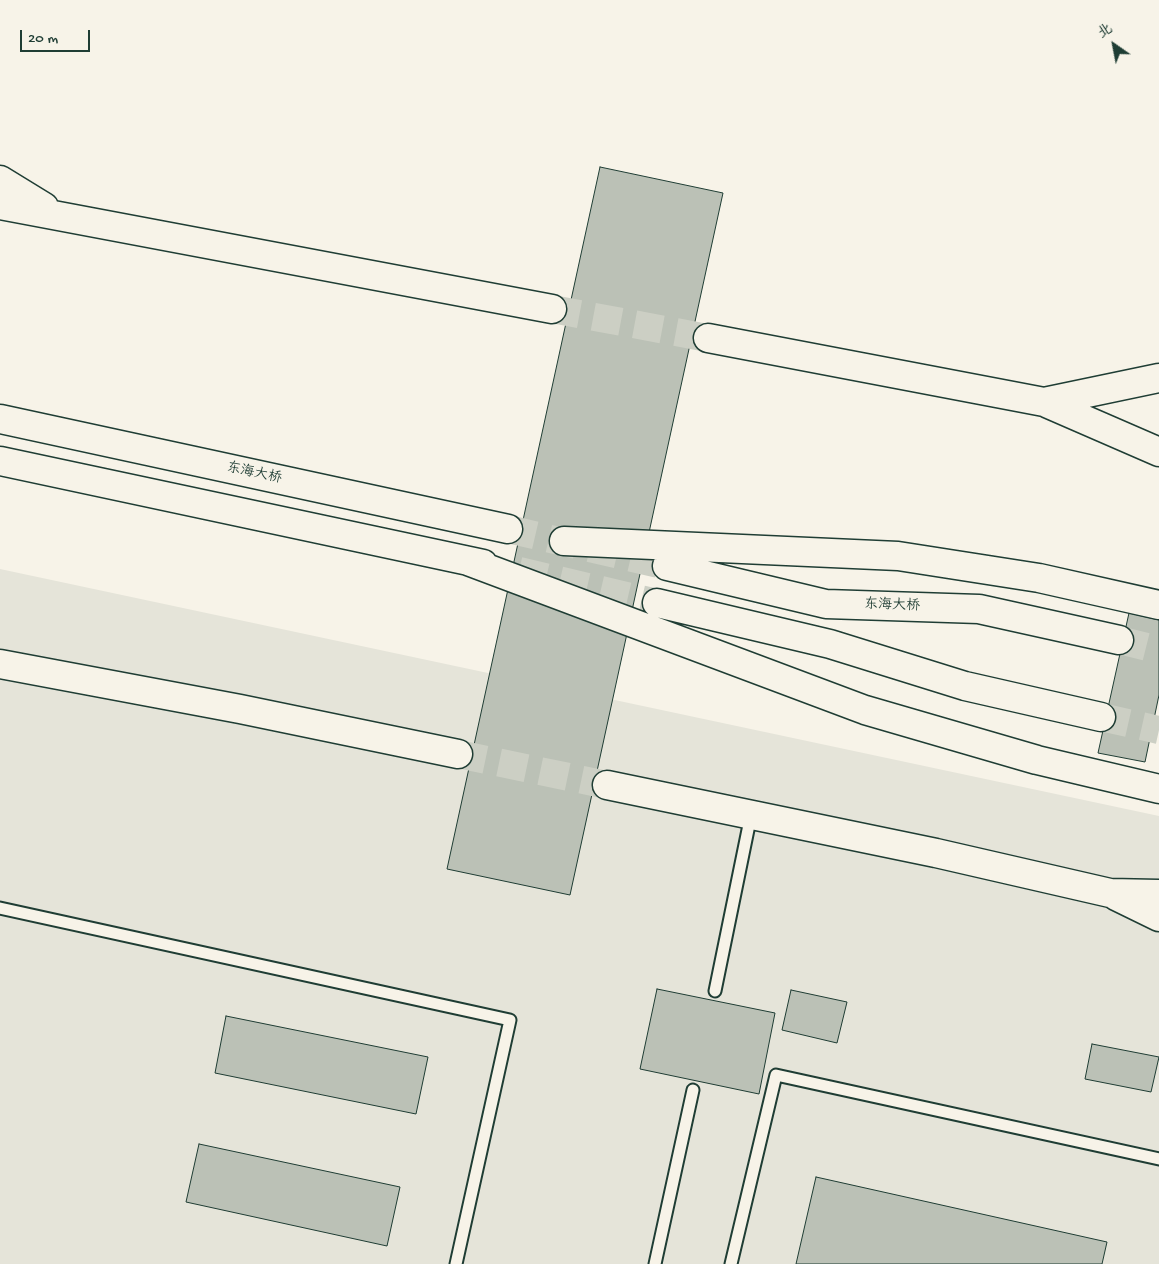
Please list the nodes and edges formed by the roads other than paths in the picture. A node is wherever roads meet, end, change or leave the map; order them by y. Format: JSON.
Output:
{"nodes":[{"id":1,"x":0,"y":180,"type":"edge"},
{"id":2,"x":0,"y":205,"type":"edge"},
{"id":3,"x":58,"y":216,"type":"junction"},
{"id":4,"x":552,"y":309,"type":"tunnel mouth"},
{"id":5,"x":708,"y":338,"type":"tunnel mouth"},
{"id":6,"x":1159,"y":378,"type":"edge"},
{"id":7,"x":1044,"y":402,"type":"junction"},
{"id":8,"x":0,"y":419,"type":"edge"},
{"id":9,"x":1159,"y":452,"type":"edge"},
{"id":10,"x":0,"y":461,"type":"edge"},
{"id":11,"x":508,"y":529,"type":"tunnel mouth"},
{"id":12,"x":564,"y":541,"type":"dead end"},
{"id":13,"x":465,"y":560,"type":"junction"},
{"id":14,"x":666,"y":566,"type":"tunnel mouth"},
{"id":15,"x":498,"y":567,"type":"tunnel mouth"},
{"id":16,"x":657,"y":603,"type":"tunnel mouth"},
{"id":17,"x":1159,"y":604,"type":"edge"},
{"id":18,"x":1118,"y":640,"type":"tunnel mouth"},
{"id":19,"x":0,"y":664,"type":"edge"},
{"id":20,"x":1101,"y":717,"type":"tunnel mouth"},
{"id":21,"x":458,"y":754,"type":"tunnel mouth"},
{"id":22,"x":607,"y":785,"type":"tunnel mouth"},
{"id":23,"x":1159,"y":789,"type":"edge"},
{"id":24,"x":752,"y":814,"type":"junction"},
{"id":25,"x":1110,"y":893,"type":"junction"},
{"id":26,"x":1159,"y":894,"type":"edge"},
{"id":27,"x":0,"y":908,"type":"edge"},
{"id":28,"x":1159,"y":918,"type":"edge"},
{"id":29,"x":715,"y":992,"type":"dead end"},
{"id":30,"x":693,"y":1090,"type":"dead end"},
{"id":31,"x":1159,"y":1159,"type":"edge"},
{"id":32,"x":456,"y":1264,"type":"edge"},
{"id":33,"x":655,"y":1264,"type":"edge"},
{"id":34,"x":731,"y":1264,"type":"edge"}],
"edges":[{"from":1,"to":3,"type":"highway"},
{"from":2,"to":3,"type":"highway"},
{"from":3,"to":4,"type":"highway"},
{"from":5,"to":7,"type":"highway"},
{"from":6,"to":7,"type":"highway"},
{"from":7,"to":9,"type":"highway"},
{"from":8,"to":11,"type":"highway","name":"东海大桥"},
{"from":10,"to":13,"type":"highway"},
{"from":12,"to":17,"type":"highway"},
{"from":13,"to":15,"type":"highway"},
{"from":13,"to":23,"type":"highway"},
{"from":14,"to":18,"type":"highway","name":"东海大桥"},
{"from":16,"to":20,"type":"highway"},
{"from":19,"to":21,"type":"highway"},
{"from":22,"to":24,"type":"highway"},
{"from":24,"to":25,"type":"highway"},
{"from":24,"to":29,"type":"lane"},
{"from":25,"to":26,"type":"highway"},
{"from":25,"to":28,"type":"highway"},
{"from":27,"to":32,"type":"lane"},
{"from":30,"to":33,"type":"lane"},
{"from":31,"to":34,"type":"lane"}]}
